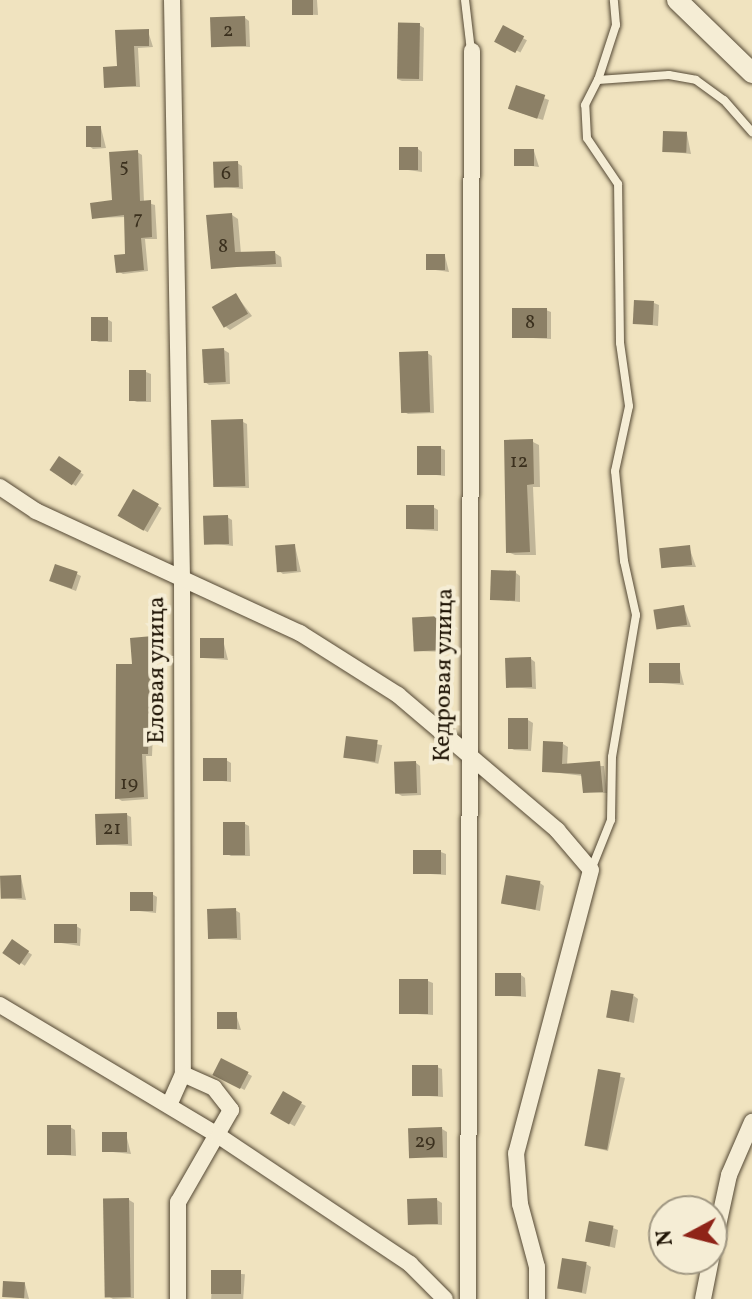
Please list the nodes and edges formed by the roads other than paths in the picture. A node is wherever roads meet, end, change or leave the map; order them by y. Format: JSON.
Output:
{"nodes":[{"id":1,"x":172,"y":0,"type":"edge"},
{"id":2,"x":465,"y":0,"type":"edge"},
{"id":3,"x":677,"y":0,"type":"edge"},
{"id":4,"x":613,"y":1,"type":"edge"},
{"id":5,"x":472,"y":51,"type":"joint"},
{"id":6,"x":752,"y":73,"type":"edge"},
{"id":7,"x":598,"y":80,"type":"junction"},
{"id":8,"x":752,"y":132,"type":"edge"},
{"id":9,"x":0,"y":487,"type":"edge"},
{"id":10,"x":182,"y":579,"type":"junction"},
{"id":11,"x":466,"y":758,"type":"junction"},
{"id":12,"x":591,"y":870,"type":"junction"},
{"id":13,"x":0,"y":1005,"type":"edge"},
{"id":14,"x":183,"y":1074,"type":"junction"},
{"id":15,"x":170,"y":1103,"type":"junction"},
{"id":16,"x":752,"y":1122,"type":"edge"},
{"id":17,"x":219,"y":1136,"type":"junction"},
{"id":18,"x":725,"y":1195,"type":"edge"},
{"id":19,"x":708,"y":1275,"type":"edge"},
{"id":20,"x":178,"y":1299,"type":"edge"},
{"id":21,"x":445,"y":1299,"type":"edge"},
{"id":22,"x":468,"y":1299,"type":"edge"},
{"id":23,"x":537,"y":1299,"type":"edge"},
{"id":24,"x":703,"y":1299,"type":"edge"}],
"edges":[{"from":1,"to":10,"type":"street","name":"Еловая улица"},
{"from":2,"to":5,"type":"lane"},
{"from":3,"to":6,"type":"street"},
{"from":4,"to":7,"type":"lane"},
{"from":5,"to":11,"type":"street","name":"Кедровая улица"},
{"from":7,"to":8,"type":"lane"},
{"from":7,"to":12,"type":"lane"},
{"from":9,"to":10,"type":"street"},
{"from":10,"to":11,"type":"street"},
{"from":10,"to":14,"type":"street","name":"Еловая улица"},
{"from":11,"to":12,"type":"street"},
{"from":11,"to":22,"type":"street","name":"Кедровая улица"},
{"from":12,"to":23,"type":"street"},
{"from":13,"to":15,"type":"street"},
{"from":14,"to":15,"type":"street"},
{"from":14,"to":17,"type":"street"},
{"from":15,"to":17,"type":"street"},
{"from":16,"to":18,"type":"street"},
{"from":17,"to":20,"type":"street"},
{"from":17,"to":21,"type":"street"},
{"from":19,"to":24,"type":"street"}]}
